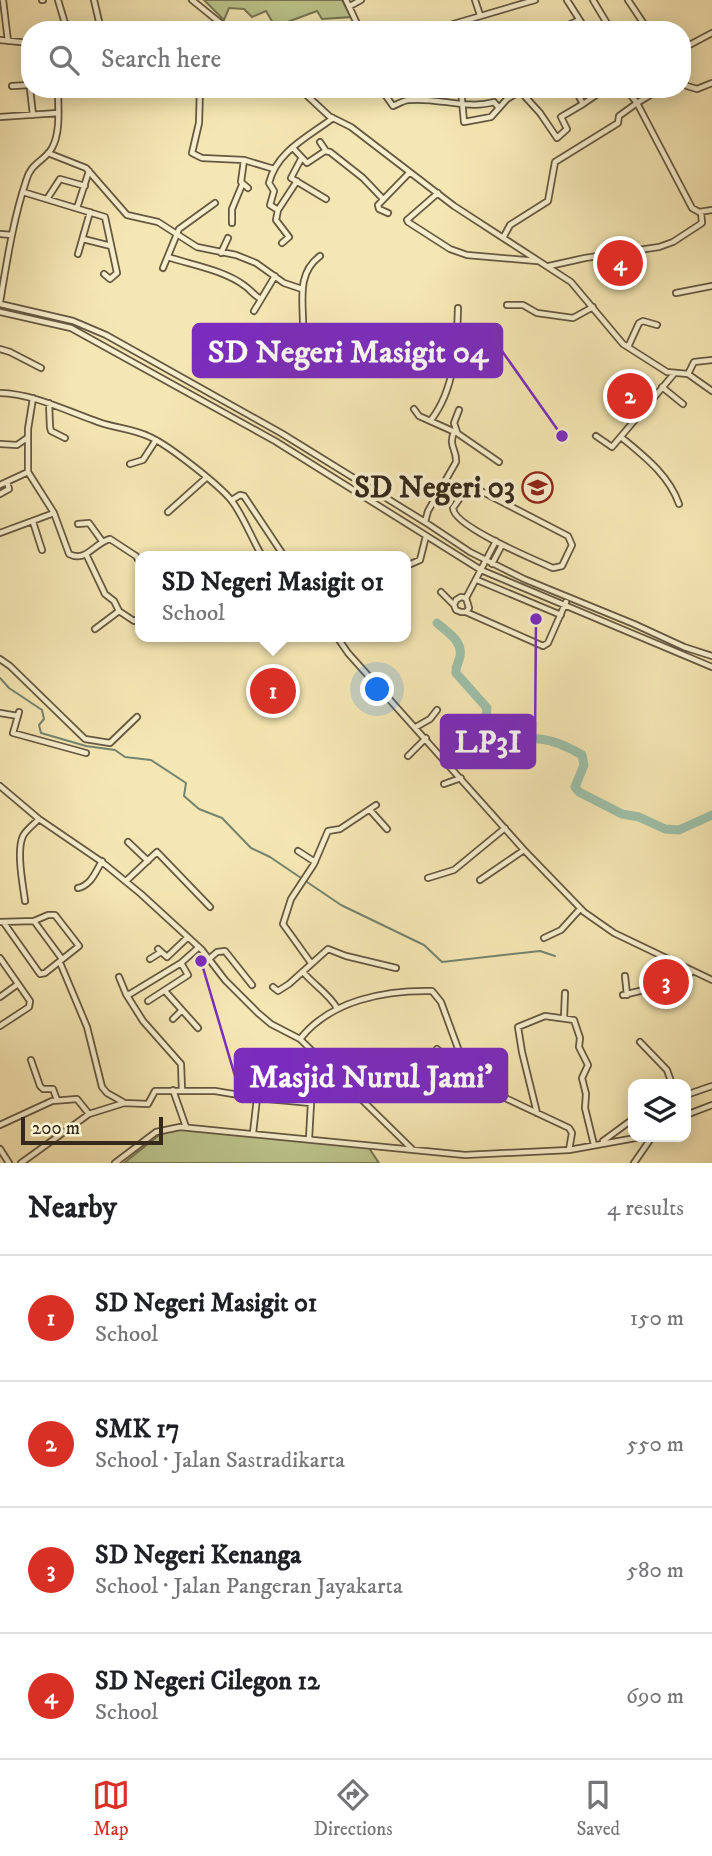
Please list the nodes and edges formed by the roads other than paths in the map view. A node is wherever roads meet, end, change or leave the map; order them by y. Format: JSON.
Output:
{"nodes":[{"id":1,"x":58,"y":0,"type":"edge"},
{"id":2,"x":94,"y":0,"type":"edge"},
{"id":3,"x":192,"y":0,"type":"edge"},
{"id":4,"x":346,"y":0,"type":"edge"},
{"id":5,"x":361,"y":0,"type":"edge"},
{"id":6,"x":475,"y":0,"type":"edge"},
{"id":7,"x":535,"y":0,"type":"edge"},
{"id":8,"x":567,"y":0,"type":"edge"},
{"id":9,"x":593,"y":0,"type":"edge"},
{"id":10,"x":628,"y":0,"type":"edge"},
{"id":11,"x":3,"y":1,"type":"edge"},
{"id":12,"x":350,"y":6,"type":"junction"},
{"id":13,"x":480,"y":15,"type":"junction"},
{"id":14,"x":579,"y":20,"type":"edge"},
{"id":15,"x":64,"y":21,"type":"edge"},
{"id":16,"x":99,"y":21,"type":"edge"},
{"id":17,"x":218,"y":21,"type":"edge"},
{"id":18,"x":356,"y":21,"type":"edge"},
{"id":19,"x":461,"y":21,"type":"edge"},
{"id":20,"x":606,"y":21,"type":"edge"},
{"id":21,"x":642,"y":21,"type":"edge"},
{"id":22,"x":712,"y":33,"type":"edge"},
{"id":23,"x":0,"y":40,"type":"edge"},
{"id":24,"x":8,"y":41,"type":"junction"},
{"id":25,"x":21,"y":42,"type":"edge"},
{"id":26,"x":691,"y":44,"type":"edge"},
{"id":27,"x":712,"y":83,"type":"edge"},
{"id":28,"x":12,"y":86,"type":"dead end"},
{"id":29,"x":21,"y":86,"type":"edge"},
{"id":30,"x":691,"y":87,"type":"edge"},
{"id":31,"x":31,"y":98,"type":"edge"},
{"id":32,"x":58,"y":98,"type":"edge"},
{"id":33,"x":200,"y":98,"type":"edge"},
{"id":34,"x":310,"y":98,"type":"edge"},
{"id":35,"x":387,"y":98,"type":"edge"},
{"id":36,"x":461,"y":98,"type":"edge"},
{"id":37,"x":509,"y":98,"type":"edge"},
{"id":38,"x":527,"y":98,"type":"edge"},
{"id":39,"x":580,"y":98,"type":"edge"},
{"id":40,"x":592,"y":98,"type":"edge"},
{"id":41,"x":633,"y":98,"type":"edge"},
{"id":42,"x":643,"y":98,"type":"edge"},
{"id":43,"x":462,"y":103,"type":"junction"},
{"id":44,"x":637,"y":103,"type":"junction"},
{"id":45,"x":583,"y":104,"type":"junction"},
{"id":46,"x":499,"y":108,"type":"junction"},
{"id":47,"x":58,"y":113,"type":"junction"},
{"id":48,"x":33,"y":116,"type":"junction"},
{"id":49,"x":0,"y":117,"type":"edge"},
{"id":50,"x":333,"y":118,"type":"junction"},
{"id":51,"x":320,"y":142,"type":"dead end"},
{"id":52,"x":293,"y":148,"type":"junction"},
{"id":53,"x":326,"y":151,"type":"junction"},
{"id":54,"x":48,"y":153,"type":"junction"},
{"id":55,"x":301,"y":159,"type":"junction"},
{"id":56,"x":244,"y":160,"type":"junction"},
{"id":57,"x":274,"y":169,"type":"junction"},
{"id":58,"x":89,"y":171,"type":"junction"},
{"id":59,"x":410,"y":173,"type":"junction"},
{"id":60,"x":297,"y":181,"type":"junction"},
{"id":61,"x":242,"y":185,"type":"junction"},
{"id":62,"x":85,"y":186,"type":"junction"},
{"id":63,"x":248,"y":188,"type":"dead end"},
{"id":64,"x":23,"y":192,"type":"junction"},
{"id":65,"x":438,"y":193,"type":"junction"},
{"id":66,"x":47,"y":199,"type":"junction"},
{"id":67,"x":326,"y":199,"type":"dead end"},
{"id":68,"x":383,"y":199,"type":"junction"},
{"id":69,"x":215,"y":204,"type":"dead end"},
{"id":70,"x":78,"y":208,"type":"junction"},
{"id":71,"x":278,"y":210,"type":"junction"},
{"id":72,"x":712,"y":210,"type":"edge"},
{"id":73,"x":90,"y":212,"type":"junction"},
{"id":74,"x":701,"y":212,"type":"junction"},
{"id":75,"x":388,"y":213,"type":"dead end"},
{"id":76,"x":232,"y":223,"type":"dead end"},
{"id":77,"x":176,"y":233,"type":"junction"},
{"id":78,"x":0,"y":234,"type":"edge"},
{"id":79,"x":12,"y":235,"type":"junction"},
{"id":80,"x":228,"y":238,"type":"dead end"},
{"id":81,"x":503,"y":238,"type":"junction"},
{"id":82,"x":83,"y":239,"type":"junction"},
{"id":83,"x":282,"y":243,"type":"dead end"},
{"id":84,"x":111,"y":246,"type":"junction"},
{"id":85,"x":220,"y":253,"type":"junction"},
{"id":86,"x":78,"y":254,"type":"dead end"},
{"id":87,"x":320,"y":256,"type":"dead end"},
{"id":88,"x":167,"y":257,"type":"junction"},
{"id":89,"x":538,"y":261,"type":"junction"},
{"id":90,"x":548,"y":266,"type":"junction"},
{"id":91,"x":163,"y":268,"type":"dead end"},
{"id":92,"x":104,"y":274,"type":"dead end"},
{"id":93,"x":275,"y":276,"type":"junction"},
{"id":94,"x":712,"y":286,"type":"edge"},
{"id":95,"x":302,"y":289,"type":"junction"},
{"id":96,"x":676,"y":293,"type":"dead end"},
{"id":97,"x":261,"y":299,"type":"junction"},
{"id":98,"x":0,"y":303,"type":"edge"},
{"id":99,"x":508,"y":305,"type":"dead end"},
{"id":100,"x":593,"y":307,"type":"junction"},
{"id":101,"x":458,"y":308,"type":"dead end"},
{"id":102,"x":254,"y":311,"type":"dead end"},
{"id":103,"x":0,"y":312,"type":"edge"},
{"id":104,"x":303,"y":324,"type":"dead end"},
{"id":105,"x":657,"y":325,"type":"dead end"},
{"id":106,"x":628,"y":347,"type":"junction"},
{"id":107,"x":0,"y":349,"type":"edge"},
{"id":108,"x":712,"y":360,"type":"edge"},
{"id":109,"x":41,"y":368,"type":"dead end"},
{"id":110,"x":673,"y":374,"type":"junction"},
{"id":111,"x":688,"y":374,"type":"junction"},
{"id":112,"x":662,"y":387,"type":"junction"},
{"id":113,"x":712,"y":391,"type":"edge"},
{"id":114,"x":0,"y":393,"type":"edge"},
{"id":115,"x":33,"y":398,"type":"junction"},
{"id":116,"x":48,"y":403,"type":"junction"},
{"id":117,"x":683,"y":404,"type":"dead end"},
{"id":118,"x":414,"y":409,"type":"dead end"},
{"id":119,"x":459,"y":411,"type":"dead end"},
{"id":120,"x":431,"y":420,"type":"junction"},
{"id":121,"x":279,"y":431,"type":"junction"},
{"id":122,"x":455,"y":433,"type":"junction"},
{"id":123,"x":596,"y":436,"type":"dead end"},
{"id":124,"x":28,"y":437,"type":"junction"},
{"id":125,"x":621,"y":437,"type":"junction"},
{"id":126,"x":65,"y":438,"type":"dead end"},
{"id":127,"x":271,"y":439,"type":"junction"},
{"id":128,"x":156,"y":440,"type":"junction"},
{"id":129,"x":0,"y":443,"type":"edge"},
{"id":130,"x":499,"y":462,"type":"dead end"},
{"id":131,"x":130,"y":464,"type":"dead end"},
{"id":132,"x":29,"y":472,"type":"junction"},
{"id":133,"x":206,"y":478,"type":"junction"},
{"id":134,"x":7,"y":482,"type":"junction"},
{"id":135,"x":0,"y":485,"type":"edge"},
{"id":136,"x":0,"y":494,"type":"edge"},
{"id":137,"x":232,"y":500,"type":"junction"},
{"id":138,"x":679,"y":504,"type":"dead end"},
{"id":139,"x":169,"y":512,"type":"dead end"},
{"id":140,"x":54,"y":513,"type":"junction"},
{"id":141,"x":33,"y":522,"type":"junction"},
{"id":142,"x":425,"y":522,"type":"junction"},
{"id":143,"x":78,"y":524,"type":"dead end"},
{"id":144,"x":0,"y":533,"type":"edge"},
{"id":145,"x":426,"y":536,"type":"junction"},
{"id":146,"x":102,"y":541,"type":"junction"},
{"id":147,"x":496,"y":541,"type":"junction"},
{"id":148,"x":502,"y":545,"type":"junction"},
{"id":149,"x":42,"y":550,"type":"dead end"},
{"id":150,"x":259,"y":551,"type":"edge"},
{"id":151,"x":281,"y":551,"type":"edge"},
{"id":152,"x":86,"y":555,"type":"junction"},
{"id":153,"x":135,"y":556,"type":"edge"},
{"id":154,"x":486,"y":561,"type":"junction"},
{"id":155,"x":411,"y":564,"type":"edge"},
{"id":156,"x":492,"y":564,"type":"junction"},
{"id":157,"x":481,"y":570,"type":"junction"},
{"id":158,"x":477,"y":580,"type":"junction"},
{"id":159,"x":441,"y":592,"type":"dead end"},
{"id":160,"x":562,"y":593,"type":"junction"},
{"id":161,"x":569,"y":596,"type":"junction"},
{"id":162,"x":466,"y":598,"type":"junction"},
{"id":163,"x":559,"y":601,"type":"junction"},
{"id":164,"x":454,"y":604,"type":"junction"},
{"id":165,"x":566,"y":604,"type":"junction"},
{"id":166,"x":119,"y":611,"type":"junction"},
{"id":167,"x":466,"y":612,"type":"junction"},
{"id":168,"x":561,"y":615,"type":"junction"},
{"id":169,"x":135,"y":620,"type":"edge"},
{"id":170,"x":95,"y":629,"type":"dead end"},
{"id":171,"x":660,"y":636,"type":"junction"},
{"id":172,"x":340,"y":642,"type":"edge"},
{"id":173,"x":657,"y":645,"type":"junction"},
{"id":174,"x":712,"y":656,"type":"edge"},
{"id":175,"x":0,"y":659,"type":"edge"},
{"id":176,"x":712,"y":667,"type":"edge"},
{"id":177,"x":438,"y":710,"type":"dead end"},
{"id":178,"x":0,"y":713,"type":"edge"},
{"id":179,"x":137,"y":717,"type":"dead end"},
{"id":180,"x":416,"y":727,"type":"junction"},
{"id":181,"x":426,"y":738,"type":"junction"},
{"id":182,"x":86,"y":752,"type":"dead end"},
{"id":183,"x":408,"y":756,"type":"dead end"},
{"id":184,"x":461,"y":778,"type":"junction"},
{"id":185,"x":444,"y":784,"type":"dead end"},
{"id":186,"x":0,"y":786,"type":"edge"},
{"id":187,"x":376,"y":805,"type":"dead end"},
{"id":188,"x":370,"y":810,"type":"junction"},
{"id":189,"x":39,"y":819,"type":"junction"},
{"id":190,"x":505,"y":828,"type":"junction"},
{"id":191,"x":387,"y":829,"type":"dead end"},
{"id":192,"x":128,"y":842,"type":"dead end"},
{"id":193,"x":524,"y":850,"type":"junction"},
{"id":194,"x":298,"y":851,"type":"dead end"},
{"id":195,"x":148,"y":860,"type":"junction"},
{"id":196,"x":102,"y":861,"type":"junction"},
{"id":197,"x":315,"y":862,"type":"junction"},
{"id":198,"x":428,"y":878,"type":"dead end"},
{"id":199,"x":480,"y":880,"type":"dead end"},
{"id":200,"x":126,"y":881,"type":"junction"},
{"id":201,"x":78,"y":888,"type":"dead end"},
{"id":202,"x":25,"y":901,"type":"dead end"},
{"id":203,"x":210,"y":907,"type":"dead end"},
{"id":204,"x":580,"y":909,"type":"junction"},
{"id":205,"x":34,"y":921,"type":"junction"},
{"id":206,"x":2,"y":922,"type":"edge"},
{"id":207,"x":188,"y":937,"type":"junction"},
{"id":208,"x":544,"y":939,"type":"dead end"},
{"id":209,"x":199,"y":947,"type":"junction"},
{"id":210,"x":150,"y":959,"type":"dead end"},
{"id":211,"x":209,"y":959,"type":"junction"},
{"id":212,"x":1,"y":962,"type":"edge"},
{"id":213,"x":61,"y":962,"type":"junction"},
{"id":214,"x":181,"y":963,"type":"junction"},
{"id":215,"x":311,"y":963,"type":"junction"},
{"id":216,"x":675,"y":963,"type":"junction"},
{"id":217,"x":396,"y":968,"type":"dead end"},
{"id":218,"x":692,"y":971,"type":"junction"},
{"id":219,"x":303,"y":972,"type":"junction"},
{"id":220,"x":625,"y":976,"type":"dead end"},
{"id":221,"x":119,"y":977,"type":"dead end"},
{"id":222,"x":712,"y":980,"type":"edge"},
{"id":223,"x":19,"y":984,"type":"junction"},
{"id":224,"x":252,"y":985,"type":"dead end"},
{"id":225,"x":273,"y":987,"type":"dead end"},
{"id":226,"x":165,"y":991,"type":"junction"},
{"id":227,"x":565,"y":993,"type":"dead end"},
{"id":228,"x":126,"y":994,"type":"junction"},
{"id":229,"x":0,"y":997,"type":"edge"},
{"id":230,"x":148,"y":1001,"type":"dead end"},
{"id":231,"x":662,"y":1003,"type":"dead end"},
{"id":232,"x":337,"y":1008,"type":"junction"},
{"id":233,"x":181,"y":1011,"type":"junction"},
{"id":234,"x":564,"y":1018,"type":"junction"},
{"id":235,"x":173,"y":1019,"type":"dead end"},
{"id":236,"x":0,"y":1026,"type":"edge"},
{"id":237,"x":198,"y":1028,"type":"dead end"},
{"id":238,"x":300,"y":1039,"type":"junction"},
{"id":239,"x":640,"y":1042,"type":"dead end"},
{"id":240,"x":437,"y":1049,"type":"dead end"},
{"id":241,"x":32,"y":1060,"type":"dead end"},
{"id":242,"x":463,"y":1064,"type":"junction"},
{"id":243,"x":671,"y":1079,"type":"edge"},
{"id":244,"x":712,"y":1086,"type":"edge"},
{"id":245,"x":173,"y":1090,"type":"junction"},
{"id":246,"x":182,"y":1091,"type":"junction"},
{"id":247,"x":691,"y":1093,"type":"edge"},
{"id":248,"x":257,"y":1098,"type":"junction"},
{"id":249,"x":57,"y":1100,"type":"junction"},
{"id":250,"x":124,"y":1102,"type":"junction"},
{"id":251,"x":712,"y":1105,"type":"edge"},
{"id":252,"x":537,"y":1113,"type":"junction"},
{"id":253,"x":691,"y":1113,"type":"edge"},
{"id":254,"x":89,"y":1115,"type":"junction"},
{"id":255,"x":628,"y":1122,"type":"edge"},
{"id":256,"x":0,"y":1125,"type":"edge"},
{"id":257,"x":186,"y":1127,"type":"junction"},
{"id":258,"x":253,"y":1133,"type":"junction"},
{"id":259,"x":309,"y":1139,"type":"junction"},
{"id":260,"x":628,"y":1139,"type":"edge"},
{"id":261,"x":649,"y":1142,"type":"edge"},
{"id":262,"x":597,"y":1144,"type":"junction"},
{"id":263,"x":0,"y":1149,"type":"edge"},
{"id":264,"x":413,"y":1150,"type":"junction"},
{"id":265,"x":569,"y":1150,"type":"junction"},
{"id":266,"x":9,"y":1163,"type":"edge"},
{"id":267,"x":21,"y":1163,"type":"edge"},
{"id":268,"x":115,"y":1163,"type":"edge"},
{"id":269,"x":634,"y":1163,"type":"edge"}],
"edges":[{"from":1,"to":15,"type":"street"},
{"from":2,"to":16,"type":"street"},
{"from":3,"to":17,"type":"street"},
{"from":4,"to":12,"type":"street"},
{"from":5,"to":12,"type":"street"},
{"from":6,"to":13,"type":"street"},
{"from":7,"to":13,"type":"street"},
{"from":8,"to":14,"type":"street"},
{"from":9,"to":20,"type":"street"},
{"from":10,"to":21,"type":"street"},
{"from":11,"to":24,"type":"street"},
{"from":12,"to":18,"type":"street"},
{"from":13,"to":19,"type":"street"},
{"from":22,"to":26,"type":"street"},
{"from":23,"to":24,"type":"street"},
{"from":24,"to":25,"type":"street"},
{"from":27,"to":30,"type":"street"},
{"from":28,"to":29,"type":"street"},
{"from":31,"to":48,"type":"street"},
{"from":32,"to":47,"type":"street"},
{"from":33,"to":56,"type":"street"},
{"from":34,"to":50,"type":"street"},
{"from":35,"to":43,"type":"street"},
{"from":36,"to":43,"type":"street"},
{"from":37,"to":46,"type":"street"},
{"from":38,"to":45,"type":"street"},
{"from":39,"to":45,"type":"street"},
{"from":40,"to":45,"type":"street"},
{"from":41,"to":44,"type":"street"},
{"from":42,"to":44,"type":"street"},
{"from":43,"to":46,"type":"street"},
{"from":43,"to":46,"type":"street"},
{"from":44,"to":74,"type":"street"},
{"from":44,"to":81,"type":"street"},
{"from":47,"to":48,"type":"street"},
{"from":47,"to":54,"type":"street"},
{"from":48,"to":49,"type":"street"},
{"from":50,"to":52,"type":"street"},
{"from":50,"to":59,"type":"street"},
{"from":51,"to":53,"type":"street"},
{"from":52,"to":55,"type":"street"},
{"from":52,"to":57,"type":"street"},
{"from":53,"to":55,"type":"street"},
{"from":53,"to":68,"type":"street"},
{"from":54,"to":58,"type":"street"},
{"from":54,"to":64,"type":"street"},
{"from":55,"to":60,"type":"street"},
{"from":56,"to":57,"type":"street"},
{"from":56,"to":61,"type":"street"},
{"from":57,"to":71,"type":"street"},
{"from":58,"to":62,"type":"street"},
{"from":58,"to":77,"type":"street"},
{"from":59,"to":65,"type":"street"},
{"from":59,"to":68,"type":"street"},
{"from":60,"to":67,"type":"street"},
{"from":60,"to":71,"type":"street"},
{"from":61,"to":63,"type":"street"},
{"from":61,"to":76,"type":"street"},
{"from":62,"to":66,"type":"street"},
{"from":62,"to":70,"type":"street"},
{"from":64,"to":66,"type":"street"},
{"from":64,"to":79,"type":"street"},
{"from":65,"to":81,"type":"street"},
{"from":65,"to":89,"type":"street"},
{"from":66,"to":70,"type":"street"},
{"from":68,"to":75,"type":"street"},
{"from":69,"to":77,"type":"street"},
{"from":70,"to":73,"type":"street"},
{"from":71,"to":83,"type":"street"},
{"from":72,"to":74,"type":"street"},
{"from":73,"to":82,"type":"street"},
{"from":73,"to":84,"type":"street"},
{"from":74,"to":90,"type":"street"},
{"from":77,"to":85,"type":"street"},
{"from":77,"to":88,"type":"street"},
{"from":78,"to":79,"type":"street"},
{"from":79,"to":98,"type":"street"},
{"from":80,"to":85,"type":"street"},
{"from":81,"to":89,"type":"street"},
{"from":82,"to":84,"type":"street"},
{"from":82,"to":86,"type":"street"},
{"from":84,"to":92,"type":"street"},
{"from":85,"to":93,"type":"street"},
{"from":87,"to":95,"type":"street"},
{"from":88,"to":91,"type":"street"},
{"from":88,"to":97,"type":"street"},
{"from":89,"to":90,"type":"street"},
{"from":90,"to":100,"type":"street"},
{"from":93,"to":95,"type":"street"},
{"from":93,"to":97,"type":"street"},
{"from":94,"to":96,"type":"street"},
{"from":95,"to":104,"type":"street"},
{"from":97,"to":102,"type":"street"},
{"from":98,"to":121,"type":"street"},
{"from":99,"to":100,"type":"street"},
{"from":100,"to":106,"type":"street"},
{"from":101,"to":120,"type":"street"},
{"from":103,"to":127,"type":"street"},
{"from":105,"to":106,"type":"street"},
{"from":106,"to":110,"type":"street"},
{"from":107,"to":109,"type":"street"},
{"from":108,"to":111,"type":"street"},
{"from":110,"to":111,"type":"street"},
{"from":110,"to":112,"type":"street"},
{"from":111,"to":113,"type":"street"},
{"from":112,"to":117,"type":"street"},
{"from":112,"to":125,"type":"street"},
{"from":114,"to":115,"type":"street"},
{"from":115,"to":116,"type":"street"},
{"from":115,"to":124,"type":"street"},
{"from":116,"to":126,"type":"street"},
{"from":116,"to":128,"type":"street"},
{"from":118,"to":120,"type":"street"},
{"from":119,"to":122,"type":"street"},
{"from":120,"to":122,"type":"street"},
{"from":121,"to":127,"type":"street"},
{"from":121,"to":142,"type":"street"},
{"from":122,"to":130,"type":"street"},
{"from":122,"to":142,"type":"street"},
{"from":123,"to":125,"type":"street"},
{"from":124,"to":129,"type":"street"},
{"from":124,"to":132,"type":"street"},
{"from":125,"to":138,"type":"street"},
{"from":127,"to":145,"type":"street"},
{"from":128,"to":131,"type":"street"},
{"from":128,"to":133,"type":"street"},
{"from":132,"to":134,"type":"street"},
{"from":132,"to":140,"type":"street"},
{"from":133,"to":137,"type":"street"},
{"from":133,"to":139,"type":"street"},
{"from":134,"to":135,"type":"street"},
{"from":134,"to":136,"type":"street"},
{"from":137,"to":150,"type":"street"},
{"from":137,"to":151,"type":"street"},
{"from":140,"to":141,"type":"street"},
{"from":140,"to":152,"type":"street"},
{"from":141,"to":144,"type":"street"},
{"from":141,"to":149,"type":"street"},
{"from":142,"to":154,"type":"street"},
{"from":143,"to":146,"type":"street"},
{"from":145,"to":155,"type":"street"},
{"from":145,"to":157,"type":"street"},
{"from":146,"to":152,"type":"street"},
{"from":146,"to":153,"type":"street"},
{"from":147,"to":148,"type":"street"},
{"from":147,"to":148,"type":"street"},
{"from":147,"to":154,"type":"street"},
{"from":148,"to":156,"type":"street"},
{"from":152,"to":166,"type":"street"},
{"from":154,"to":156,"type":"street"},
{"from":154,"to":157,"type":"street"},
{"from":156,"to":160,"type":"street"},
{"from":157,"to":158,"type":"street"},
{"from":157,"to":163,"type":"street"},
{"from":158,"to":162,"type":"street"},
{"from":158,"to":168,"type":"street"},
{"from":159,"to":164,"type":"street"},
{"from":160,"to":161,"type":"street"},
{"from":160,"to":163,"type":"street"},
{"from":161,"to":165,"type":"street"},
{"from":161,"to":171,"type":"street"},
{"from":162,"to":164,"type":"street"},
{"from":162,"to":167,"type":"street"},
{"from":163,"to":165,"type":"street"},
{"from":164,"to":167,"type":"street"},
{"from":165,"to":168,"type":"street"},
{"from":165,"to":173,"type":"street"},
{"from":166,"to":169,"type":"street"},
{"from":166,"to":170,"type":"street"},
{"from":167,"to":168,"type":"street"},
{"from":171,"to":173,"type":"street"},
{"from":171,"to":174,"type":"street"},
{"from":172,"to":180,"type":"street"},
{"from":173,"to":176,"type":"street"},
{"from":175,"to":179,"type":"street"},
{"from":177,"to":180,"type":"street"},
{"from":178,"to":182,"type":"street"},
{"from":180,"to":181,"type":"street"},
{"from":181,"to":183,"type":"street"},
{"from":181,"to":184,"type":"street"},
{"from":184,"to":185,"type":"street"},
{"from":184,"to":190,"type":"street"},
{"from":186,"to":189,"type":"street"},
{"from":187,"to":188,"type":"street"},
{"from":188,"to":191,"type":"street"},
{"from":188,"to":197,"type":"street"},
{"from":189,"to":196,"type":"street"},
{"from":189,"to":202,"type":"street"},
{"from":190,"to":193,"type":"street"},
{"from":190,"to":198,"type":"street"},
{"from":192,"to":195,"type":"street"},
{"from":193,"to":199,"type":"street"},
{"from":193,"to":204,"type":"street"},
{"from":194,"to":197,"type":"street"},
{"from":195,"to":200,"type":"street"},
{"from":195,"to":203,"type":"street"},
{"from":196,"to":200,"type":"street"},
{"from":196,"to":201,"type":"street"},
{"from":197,"to":215,"type":"street"},
{"from":200,"to":207,"type":"street"},
{"from":204,"to":208,"type":"street"},
{"from":204,"to":216,"type":"street"},
{"from":205,"to":206,"type":"street"},
{"from":205,"to":213,"type":"street"},
{"from":205,"to":213,"type":"street"},
{"from":206,"to":213,"type":"street"},
{"from":207,"to":209,"type":"street"},
{"from":207,"to":210,"type":"street"},
{"from":209,"to":211,"type":"street"},
{"from":209,"to":214,"type":"street"},
{"from":211,"to":224,"type":"street"},
{"from":211,"to":238,"type":"street"},
{"from":212,"to":223,"type":"street"},
{"from":213,"to":250,"type":"street"},
{"from":214,"to":226,"type":"street"},
{"from":214,"to":228,"type":"street"},
{"from":215,"to":217,"type":"street"},
{"from":215,"to":219,"type":"street"},
{"from":216,"to":218,"type":"street"},
{"from":216,"to":220,"type":"street"},
{"from":218,"to":222,"type":"street"},
{"from":218,"to":231,"type":"street"},
{"from":219,"to":225,"type":"street"},
{"from":219,"to":232,"type":"street"},
{"from":221,"to":228,"type":"street"},
{"from":223,"to":229,"type":"street"},
{"from":223,"to":236,"type":"street"},
{"from":226,"to":230,"type":"street"},
{"from":226,"to":233,"type":"street"},
{"from":227,"to":234,"type":"street"},
{"from":228,"to":246,"type":"street"},
{"from":232,"to":238,"type":"street"},
{"from":232,"to":242,"type":"street"},
{"from":233,"to":235,"type":"street"},
{"from":233,"to":237,"type":"street"},
{"from":234,"to":252,"type":"street"},
{"from":234,"to":262,"type":"street"},
{"from":238,"to":264,"type":"street"},
{"from":239,"to":243,"type":"street"},
{"from":240,"to":242,"type":"street"},
{"from":241,"to":249,"type":"street"},
{"from":242,"to":252,"type":"street"},
{"from":244,"to":247,"type":"street"},
{"from":245,"to":246,"type":"street"},
{"from":245,"to":250,"type":"street"},
{"from":245,"to":257,"type":"street"},
{"from":246,"to":248,"type":"street"},
{"from":248,"to":258,"type":"street"},
{"from":248,"to":259,"type":"street"},
{"from":249,"to":254,"type":"street"},
{"from":249,"to":256,"type":"street"},
{"from":250,"to":254,"type":"street"},
{"from":251,"to":253,"type":"street"},
{"from":252,"to":265,"type":"street"},
{"from":254,"to":267,"type":"street"},
{"from":255,"to":262,"type":"street"},
{"from":257,"to":258,"type":"street"},
{"from":257,"to":268,"type":"street"},
{"from":258,"to":259,"type":"street"},
{"from":259,"to":264,"type":"street"},
{"from":260,"to":262,"type":"street"},
{"from":261,"to":269,"type":"street"},
{"from":262,"to":265,"type":"street"},
{"from":263,"to":266,"type":"street"},
{"from":264,"to":265,"type":"street"}]}
